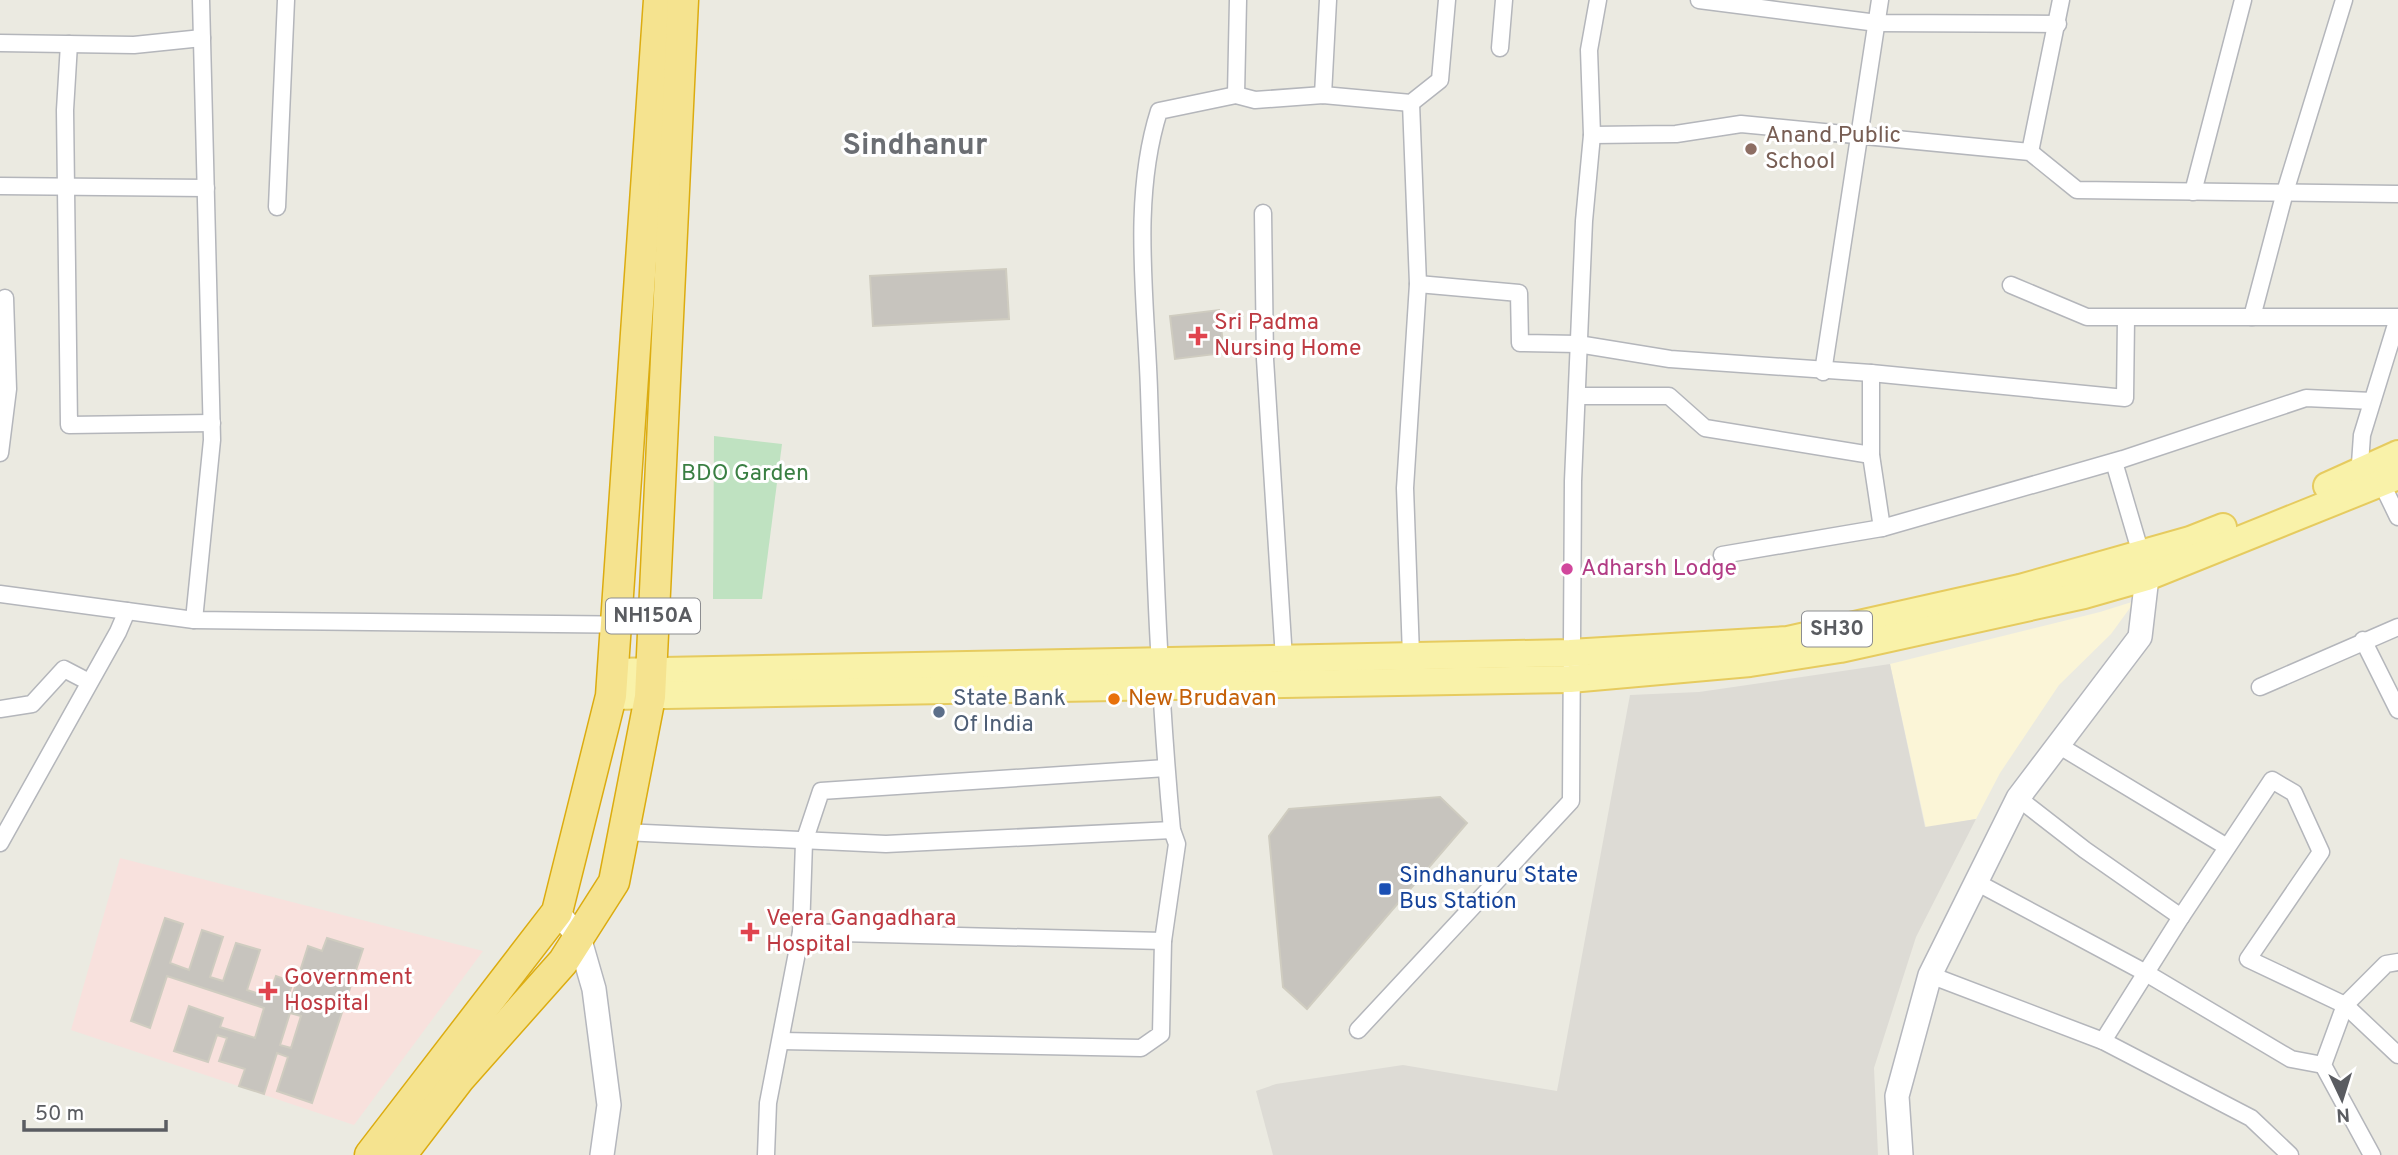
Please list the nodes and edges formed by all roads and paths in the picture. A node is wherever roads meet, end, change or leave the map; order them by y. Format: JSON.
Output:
{"nodes":[{"id":1,"x":201,"y":0,"type":"edge"},
{"id":2,"x":286,"y":0,"type":"edge"},
{"id":3,"x":659,"y":0,"type":"edge"},
{"id":4,"x":683,"y":0,"type":"edge"},
{"id":5,"x":1238,"y":0,"type":"edge"},
{"id":6,"x":1328,"y":0,"type":"edge"},
{"id":7,"x":1447,"y":0,"type":"edge"},
{"id":8,"x":1504,"y":0,"type":"edge"},
{"id":9,"x":1598,"y":0,"type":"edge"},
{"id":10,"x":1699,"y":0,"type":"edge"},
{"id":11,"x":1880,"y":0,"type":"edge"},
{"id":12,"x":2062,"y":0,"type":"edge"},
{"id":13,"x":2243,"y":0,"type":"edge"},
{"id":14,"x":2344,"y":0,"type":"edge"},
{"id":15,"x":1877,"y":23,"type":"junction"},
{"id":16,"x":2058,"y":24,"type":"junction"},
{"id":17,"x":202,"y":38,"type":"junction"},
{"id":18,"x":0,"y":43,"type":"edge"},
{"id":19,"x":69,"y":44,"type":"junction"},
{"id":20,"x":1500,"y":48,"type":"dead end"},
{"id":21,"x":1237,"y":94,"type":"junction"},
{"id":22,"x":1324,"y":95,"type":"junction"},
{"id":23,"x":1411,"y":103,"type":"junction"},
{"id":24,"x":1592,"y":135,"type":"junction"},
{"id":25,"x":1860,"y":137,"type":"junction"},
{"id":26,"x":2030,"y":152,"type":"junction"},
{"id":27,"x":66,"y":185,"type":"junction"},
{"id":28,"x":0,"y":186,"type":"edge"},
{"id":29,"x":206,"y":188,"type":"junction"},
{"id":30,"x":2193,"y":192,"type":"junction"},
{"id":31,"x":2285,"y":192,"type":"junction"},
{"id":32,"x":2398,"y":194,"type":"edge"},
{"id":33,"x":277,"y":207,"type":"dead end"},
{"id":34,"x":1263,"y":213,"type":"dead end"},
{"id":35,"x":1418,"y":284,"type":"junction"},
{"id":36,"x":2011,"y":285,"type":"dead end"},
{"id":37,"x":5,"y":298,"type":"dead end"},
{"id":38,"x":2252,"y":317,"type":"junction"},
{"id":39,"x":2126,"y":318,"type":"junction"},
{"id":40,"x":2398,"y":318,"type":"edge"},
{"id":41,"x":1578,"y":344,"type":"junction"},
{"id":42,"x":1823,"y":372,"type":"junction"},
{"id":43,"x":1871,"y":373,"type":"junction"},
{"id":44,"x":1578,"y":396,"type":"junction"},
{"id":45,"x":2372,"y":401,"type":"junction"},
{"id":46,"x":212,"y":423,"type":"junction"},
{"id":47,"x":0,"y":453,"type":"edge"},
{"id":48,"x":2398,"y":454,"type":"edge"},
{"id":49,"x":1871,"y":456,"type":"junction"},
{"id":50,"x":2114,"y":462,"type":"junction"},
{"id":51,"x":2375,"y":481,"type":"edge"},
{"id":52,"x":2398,"y":517,"type":"edge"},
{"id":53,"x":1882,"y":528,"type":"junction"},
{"id":54,"x":1722,"y":555,"type":"dead end"},
{"id":55,"x":2144,"y":565,"type":"junction"},
{"id":56,"x":0,"y":594,"type":"edge"},
{"id":57,"x":127,"y":611,"type":"junction"},
{"id":58,"x":194,"y":620,"type":"junction"},
{"id":59,"x":617,"y":625,"type":"junction"},
{"id":60,"x":653,"y":625,"type":"junction"},
{"id":61,"x":2398,"y":627,"type":"edge"},
{"id":62,"x":2363,"y":640,"type":"junction"},
{"id":63,"x":1411,"y":655,"type":"junction"},
{"id":64,"x":1284,"y":659,"type":"junction"},
{"id":65,"x":1570,"y":666,"type":"junction"},
{"id":66,"x":1159,"y":674,"type":"junction"},
{"id":67,"x":89,"y":682,"type":"junction"},
{"id":68,"x":650,"y":683,"type":"junction"},
{"id":69,"x":611,"y":684,"type":"junction"},
{"id":70,"x":2260,"y":687,"type":"dead end"},
{"id":71,"x":0,"y":709,"type":"edge"},
{"id":72,"x":2398,"y":710,"type":"edge"},
{"id":73,"x":2058,"y":745,"type":"junction"},
{"id":74,"x":1166,"y":768,"type":"junction"},
{"id":75,"x":2018,"y":798,"type":"junction"},
{"id":76,"x":1172,"y":830,"type":"junction"},
{"id":77,"x":623,"y":832,"type":"junction"},
{"id":78,"x":804,"y":842,"type":"junction"},
{"id":79,"x":0,"y":843,"type":"edge"},
{"id":80,"x":2227,"y":847,"type":"junction"},
{"id":81,"x":1976,"y":882,"type":"junction"},
{"id":82,"x":557,"y":912,"type":"junction"},
{"id":83,"x":2181,"y":917,"type":"junction"},
{"id":84,"x":801,"y":932,"type":"junction"},
{"id":85,"x":579,"y":937,"type":"junction"},
{"id":86,"x":1163,"y":941,"type":"junction"},
{"id":87,"x":2398,"y":962,"type":"edge"},
{"id":88,"x":2146,"y":973,"type":"junction"},
{"id":89,"x":1930,"y":975,"type":"junction"},
{"id":90,"x":2345,"y":1005,"type":"junction"},
{"id":91,"x":1358,"y":1030,"type":"dead end"},
{"id":92,"x":780,"y":1041,"type":"junction"},
{"id":93,"x":2103,"y":1041,"type":"junction"},
{"id":94,"x":2398,"y":1055,"type":"edge"},
{"id":95,"x":2323,"y":1065,"type":"junction"},
{"id":96,"x":370,"y":1155,"type":"edge"},
{"id":97,"x":401,"y":1155,"type":"edge"},
{"id":98,"x":602,"y":1155,"type":"edge"},
{"id":99,"x":766,"y":1155,"type":"edge"},
{"id":100,"x":1901,"y":1155,"type":"edge"},
{"id":101,"x":2290,"y":1155,"type":"edge"},
{"id":102,"x":2372,"y":1155,"type":"edge"}],
"edges":[{"from":1,"to":17,"type":"street"},
{"from":2,"to":33,"type":"street"},
{"from":3,"to":59,"type":"highway","number":"NH150A"},
{"from":4,"to":60,"type":"highway","number":"NH150A"},
{"from":5,"to":21,"type":"street"},
{"from":6,"to":22,"type":"street"},
{"from":7,"to":23,"type":"street"},
{"from":8,"to":20,"type":"street"},
{"from":9,"to":24,"type":"street"},
{"from":10,"to":15,"type":"street"},
{"from":11,"to":15,"type":"street"},
{"from":12,"to":16,"type":"street"},
{"from":13,"to":30,"type":"street"},
{"from":14,"to":31,"type":"street"},
{"from":15,"to":16,"type":"street"},
{"from":15,"to":25,"type":"street"},
{"from":16,"to":26,"type":"street"},
{"from":17,"to":19,"type":"street"},
{"from":17,"to":29,"type":"street"},
{"from":18,"to":19,"type":"street"},
{"from":19,"to":27,"type":"street"},
{"from":21,"to":22,"type":"street"},
{"from":21,"to":66,"type":"street"},
{"from":22,"to":23,"type":"street"},
{"from":23,"to":35,"type":"street"},
{"from":24,"to":25,"type":"street"},
{"from":24,"to":41,"type":"street"},
{"from":25,"to":26,"type":"street"},
{"from":25,"to":42,"type":"street"},
{"from":26,"to":30,"type":"street"},
{"from":27,"to":28,"type":"street"},
{"from":27,"to":29,"type":"street"},
{"from":27,"to":46,"type":"street"},
{"from":29,"to":46,"type":"street"},
{"from":30,"to":31,"type":"street"},
{"from":31,"to":32,"type":"street"},
{"from":31,"to":38,"type":"street"},
{"from":34,"to":64,"type":"street"},
{"from":35,"to":41,"type":"street"},
{"from":35,"to":63,"type":"street"},
{"from":36,"to":39,"type":"street"},
{"from":37,"to":47,"type":"street"},
{"from":38,"to":39,"type":"street"},
{"from":38,"to":40,"type":"street"},
{"from":39,"to":43,"type":"street"},
{"from":40,"to":45,"type":"street"},
{"from":41,"to":42,"type":"street"},
{"from":41,"to":44,"type":"street"},
{"from":42,"to":43,"type":"street"},
{"from":43,"to":49,"type":"street"},
{"from":44,"to":49,"type":"street"},
{"from":44,"to":65,"type":"street"},
{"from":45,"to":50,"type":"street"},
{"from":45,"to":51,"type":"street"},
{"from":46,"to":58,"type":"street"},
{"from":48,"to":51,"type":"main road"},
{"from":49,"to":53,"type":"street"},
{"from":50,"to":53,"type":"street"},
{"from":50,"to":55,"type":"street"},
{"from":51,"to":52,"type":"street"},
{"from":51,"to":55,"type":"main road"},
{"from":53,"to":54,"type":"street"},
{"from":55,"to":65,"type":"main road"},
{"from":55,"to":73,"type":"street"},
{"from":56,"to":57,"type":"street"},
{"from":57,"to":58,"type":"street"},
{"from":57,"to":67,"type":"street"},
{"from":58,"to":59,"type":"street"},
{"from":59,"to":60,"type":"street"},
{"from":59,"to":69,"type":"highway","number":"NH150A"},
{"from":60,"to":68,"type":"highway","number":"NH150A"},
{"from":61,"to":62,"type":"street"},
{"from":62,"to":70,"type":"street"},
{"from":62,"to":72,"type":"street"},
{"from":63,"to":64,"type":"main road"},
{"from":63,"to":65,"type":"main road"},
{"from":64,"to":66,"type":"main road"},
{"from":65,"to":66,"type":"main road"},
{"from":65,"to":91,"type":"street"},
{"from":66,"to":68,"type":"main road"},
{"from":66,"to":74,"type":"street"},
{"from":67,"to":71,"type":"street"},
{"from":67,"to":79,"type":"street"},
{"from":68,"to":69,"type":"main road"},
{"from":68,"to":77,"type":"highway","number":"NH150A"},
{"from":69,"to":82,"type":"highway","number":"NH150A"},
{"from":73,"to":75,"type":"street"},
{"from":73,"to":80,"type":"street"},
{"from":74,"to":76,"type":"street"},
{"from":74,"to":78,"type":"street"},
{"from":75,"to":81,"type":"street"},
{"from":75,"to":83,"type":"street"},
{"from":76,"to":78,"type":"street"},
{"from":76,"to":86,"type":"street"},
{"from":77,"to":78,"type":"street"},
{"from":77,"to":85,"type":"highway","number":"NH150A"},
{"from":78,"to":84,"type":"street"},
{"from":80,"to":83,"type":"street"},
{"from":80,"to":90,"type":"street"},
{"from":81,"to":88,"type":"street"},
{"from":81,"to":89,"type":"street"},
{"from":82,"to":85,"type":"street"},
{"from":82,"to":96,"type":"highway","number":"NH150A"},
{"from":83,"to":88,"type":"street"},
{"from":84,"to":86,"type":"street"},
{"from":84,"to":92,"type":"street"},
{"from":85,"to":97,"type":"highway","number":"NH150A"},
{"from":85,"to":98,"type":"street"},
{"from":86,"to":92,"type":"street"},
{"from":87,"to":90,"type":"street"},
{"from":88,"to":93,"type":"street"},
{"from":88,"to":95,"type":"street"},
{"from":89,"to":93,"type":"street"},
{"from":89,"to":100,"type":"street"},
{"from":90,"to":94,"type":"street"},
{"from":90,"to":95,"type":"street"},
{"from":92,"to":99,"type":"street"},
{"from":93,"to":101,"type":"street"},
{"from":95,"to":102,"type":"street"}]}
